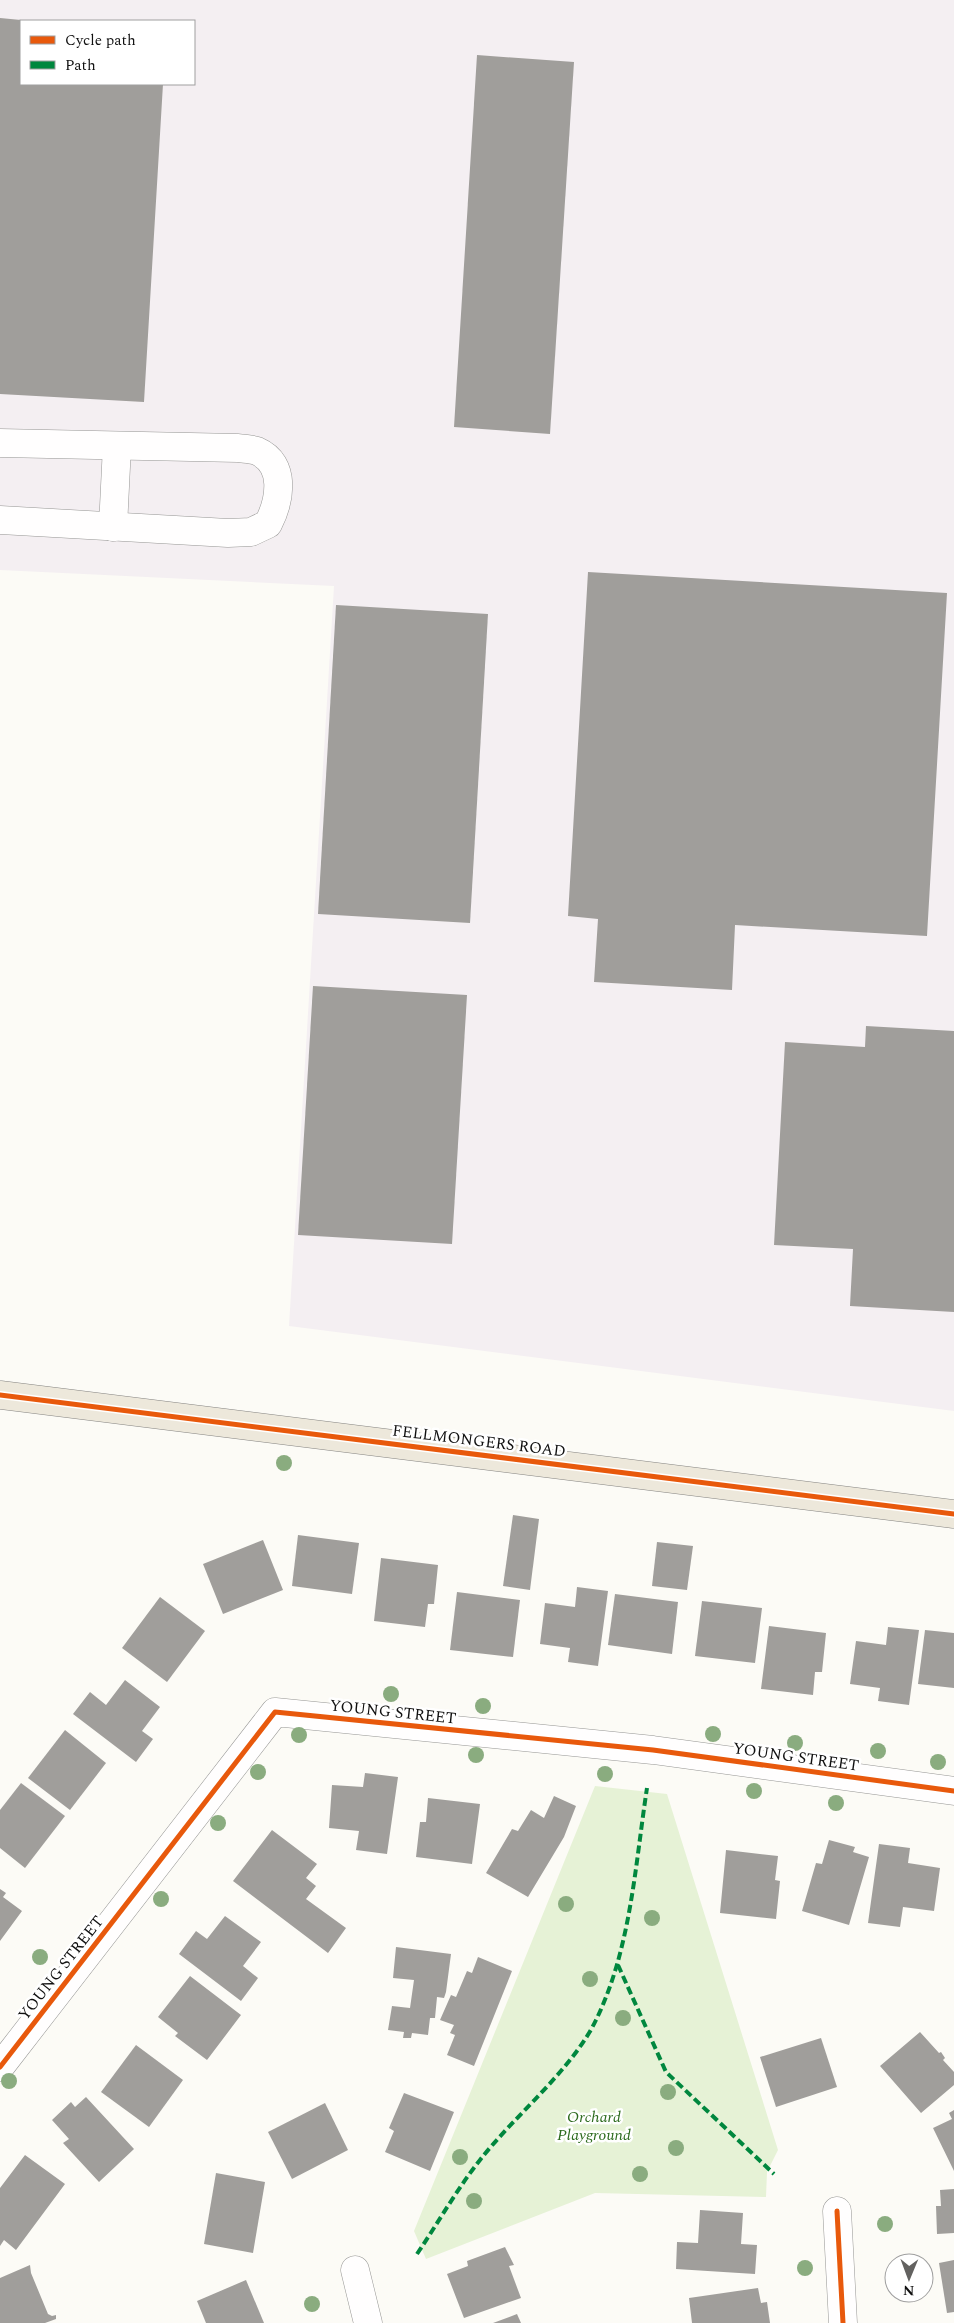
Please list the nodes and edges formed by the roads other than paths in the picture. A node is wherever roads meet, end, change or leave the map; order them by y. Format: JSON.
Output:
{"nodes":[{"id":1,"x":0,"y":443,"type":"edge"},
{"id":2,"x":117,"y":446,"type":"junction"},
{"id":3,"x":0,"y":520,"type":"edge"},
{"id":4,"x":113,"y":527,"type":"junction"},
{"id":5,"x":0,"y":1395,"type":"edge"},
{"id":6,"x":954,"y":1514,"type":"edge"},
{"id":7,"x":954,"y":1791,"type":"edge"},
{"id":8,"x":0,"y":2067,"type":"edge"},
{"id":9,"x":837,"y":2212,"type":"dead end"},
{"id":10,"x":355,"y":2270,"type":"dead end"},
{"id":11,"x":368,"y":2323,"type":"edge"},
{"id":12,"x":843,"y":2323,"type":"edge"}],
"edges":[{"from":1,"to":2,"type":"street"},
{"from":2,"to":4,"type":"street"},
{"from":2,"to":4,"type":"street"},
{"from":3,"to":4,"type":"street"},
{"from":5,"to":6,"type":"main road","name":"FELLMONGERS ROAD"},
{"from":7,"to":8,"type":"street","name":"YOUNG STREET"},
{"from":9,"to":12,"type":"street"},
{"from":10,"to":11,"type":"street"}]}
